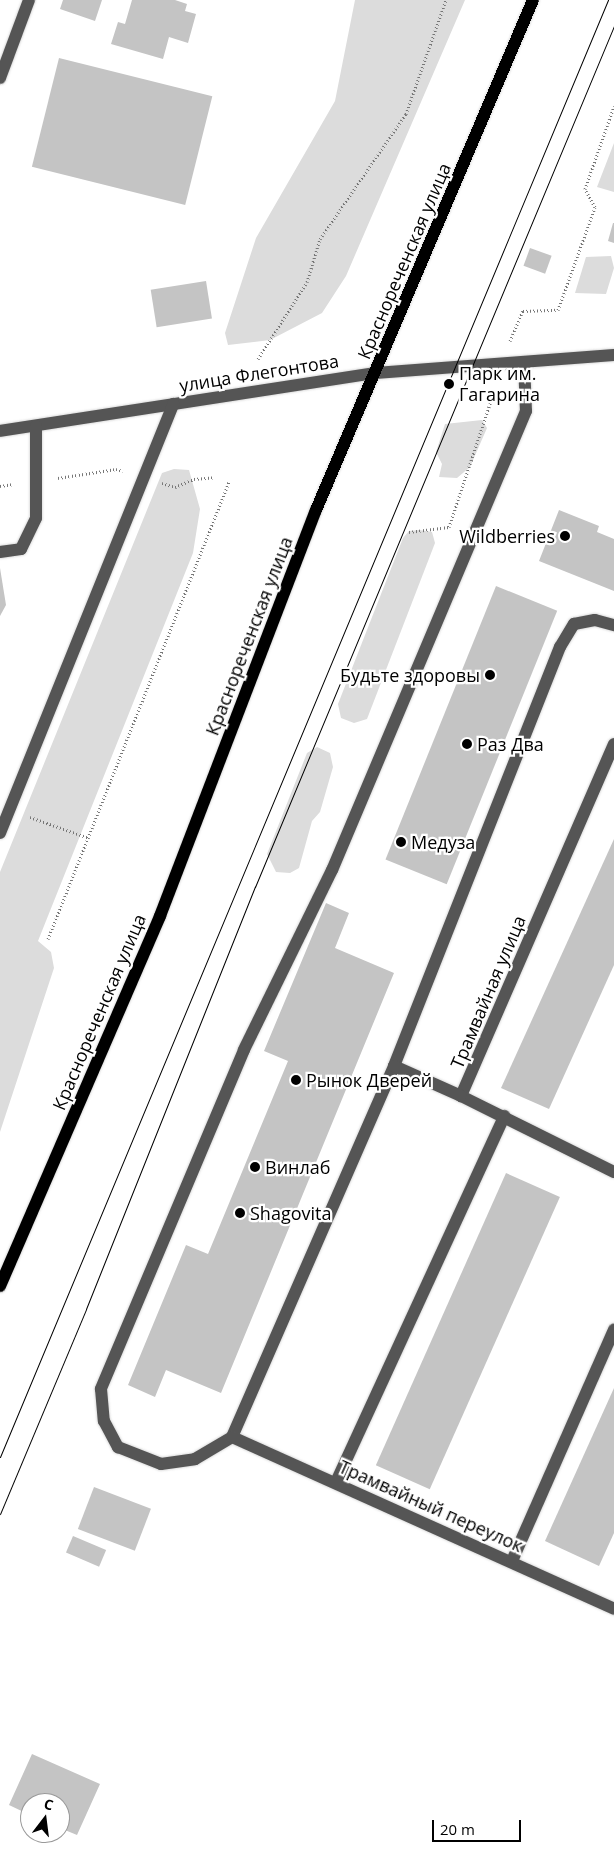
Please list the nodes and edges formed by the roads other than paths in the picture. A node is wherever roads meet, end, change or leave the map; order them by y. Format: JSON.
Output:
{"nodes":[{"id":1,"x":29,"y":0,"type":"edge"},
{"id":2,"x":533,"y":0,"type":"edge"},
{"id":3,"x":0,"y":78,"type":"edge"},
{"id":4,"x":614,"y":355,"type":"edge"},
{"id":5,"x":524,"y":362,"type":"junction"},
{"id":6,"x":375,"y":373,"type":"junction"},
{"id":7,"x":172,"y":404,"type":"junction"},
{"id":8,"x":36,"y":426,"type":"junction"},
{"id":9,"x":0,"y":431,"type":"edge"},
{"id":10,"x":0,"y":552,"type":"edge"},
{"id":11,"x":614,"y":625,"type":"edge"},
{"id":12,"x":614,"y":744,"type":"edge"},
{"id":13,"x":0,"y":833,"type":"edge"},
{"id":14,"x":394,"y":1066,"type":"junction"},
{"id":15,"x":461,"y":1096,"type":"junction"},
{"id":16,"x":504,"y":1116,"type":"junction"},
{"id":17,"x":614,"y":1172,"type":"edge"},
{"id":18,"x":0,"y":1286,"type":"edge"},
{"id":19,"x":614,"y":1330,"type":"edge"},
{"id":20,"x":232,"y":1437,"type":"junction"},
{"id":21,"x":336,"y":1482,"type":"junction"},
{"id":22,"x":512,"y":1561,"type":"junction"},
{"id":23,"x":614,"y":1609,"type":"edge"}],
"edges":[{"from":1,"to":3,"type":"street"},
{"from":2,"to":6,"type":"main road","name":"Краснореченская улица"},
{"from":4,"to":5,"type":"street","name":"улица Флегонтова"},
{"from":5,"to":6,"type":"street","name":"улица Флегонтова"},
{"from":5,"to":20,"type":"street"},
{"from":6,"to":7,"type":"street","name":"улица Флегонтова"},
{"from":6,"to":18,"type":"main road","name":"Краснореченская улица"},
{"from":7,"to":8,"type":"street","name":"улица Флегонтова"},
{"from":7,"to":13,"type":"street"},
{"from":8,"to":9,"type":"street","name":"улица Флегонтова"},
{"from":8,"to":10,"type":"street"},
{"from":11,"to":14,"type":"street"},
{"from":12,"to":15,"type":"street","name":"Трамвайная улица"},
{"from":14,"to":15,"type":"street"},
{"from":14,"to":20,"type":"street"},
{"from":15,"to":16,"type":"street","name":"Трамвайная улица"},
{"from":16,"to":17,"type":"street","name":"Трамвайная улица"},
{"from":16,"to":21,"type":"street"},
{"from":19,"to":22,"type":"street"},
{"from":20,"to":21,"type":"street","name":"Трамвайный переулок"},
{"from":21,"to":22,"type":"street","name":"Трамвайный переулок"},
{"from":22,"to":23,"type":"street","name":"Трамвайный переулок"}]}
